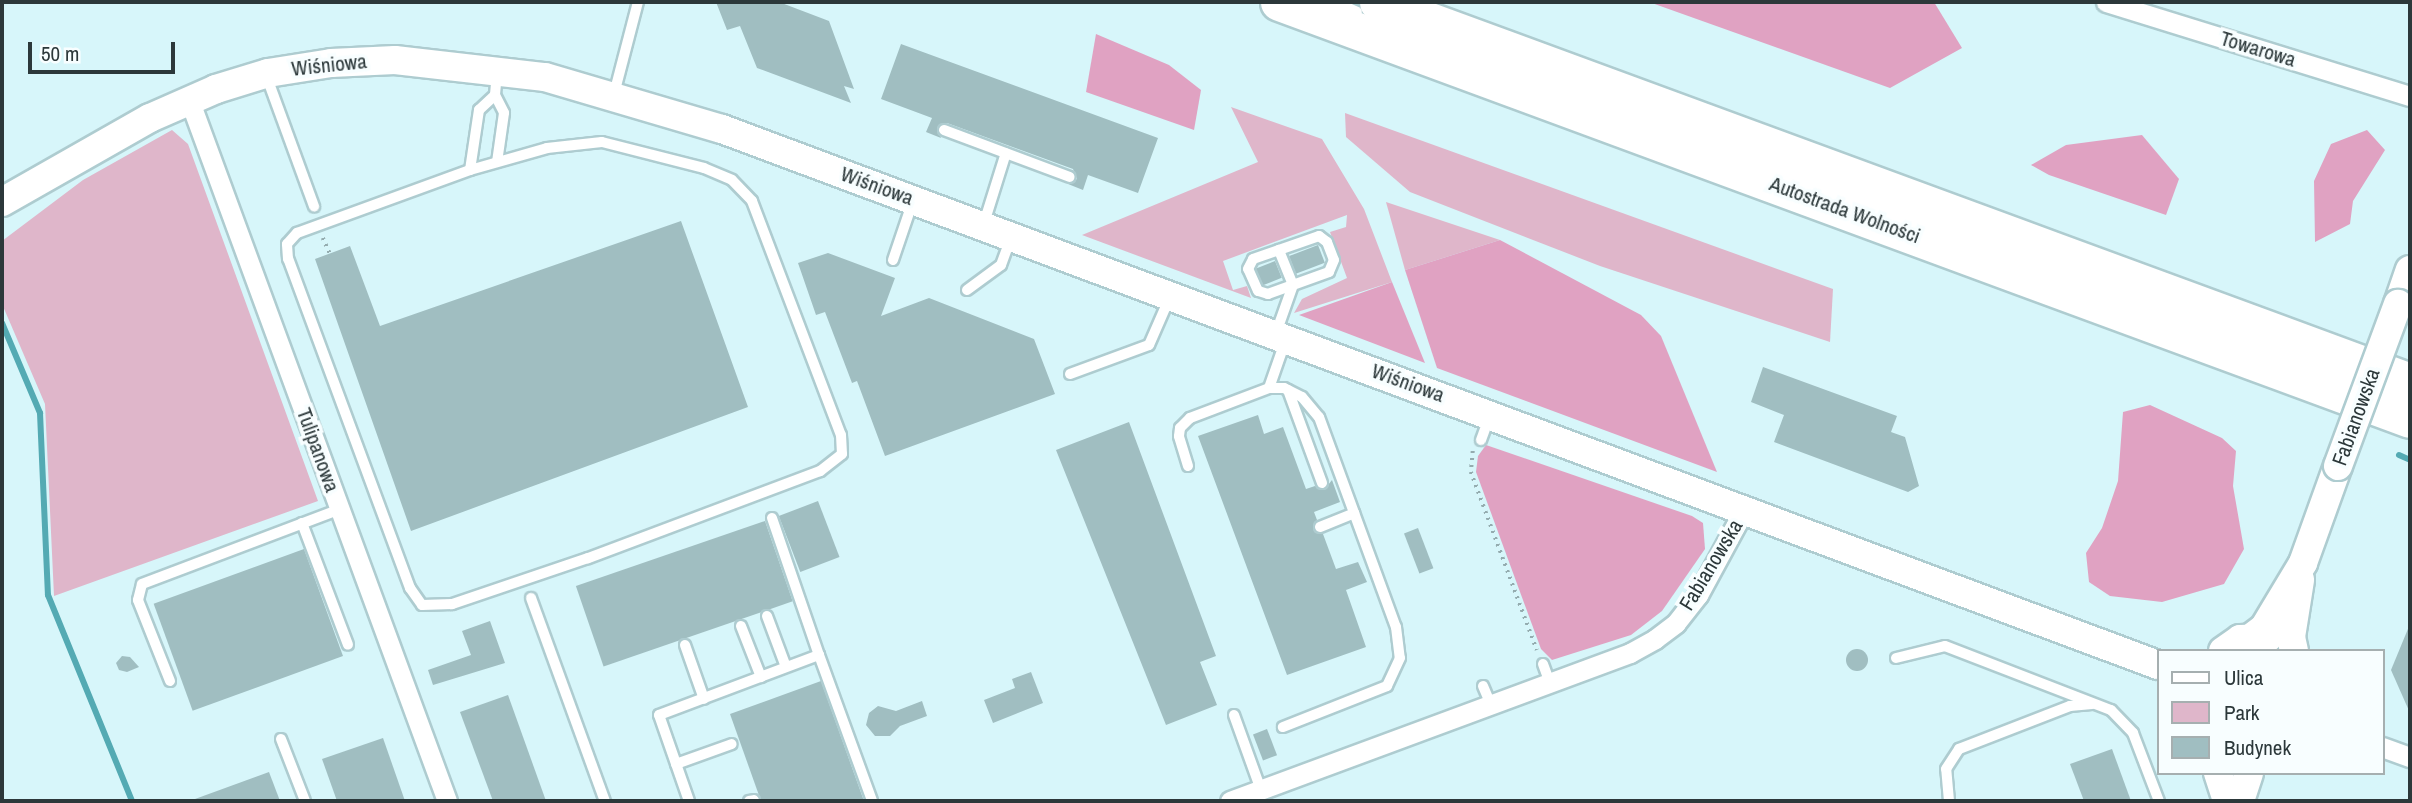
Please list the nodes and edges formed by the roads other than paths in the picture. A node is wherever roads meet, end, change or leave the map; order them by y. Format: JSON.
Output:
{"nodes":[{"id":1,"x":638,"y":2,"type":"edge"},
{"id":2,"x":1279,"y":2,"type":"edge"},
{"id":3,"x":2106,"y":2,"type":"edge"},
{"id":4,"x":1330,"y":3,"type":"edge"},
{"id":5,"x":1379,"y":18,"type":"edge"},
{"id":6,"x":1516,"y":71,"type":"junction"},
{"id":7,"x":266,"y":74,"type":"junction"},
{"id":8,"x":496,"y":82,"type":"junction"},
{"id":9,"x":614,"y":94,"type":"junction"},
{"id":10,"x":2410,"y":96,"type":"edge"},
{"id":11,"x":189,"y":99,"type":"junction"},
{"id":12,"x":944,"y":130,"type":"dead end"},
{"id":13,"x":1006,"y":153,"type":"junction"},
{"id":14,"x":497,"y":162,"type":"junction"},
{"id":15,"x":470,"y":170,"type":"junction"},
{"id":16,"x":1070,"y":177,"type":"dead end"},
{"id":17,"x":914,"y":200,"type":"junction"},
{"id":18,"x":2,"y":202,"type":"edge"},
{"id":19,"x":314,"y":206,"type":"dead end"},
{"id":20,"x":983,"y":226,"type":"junction"},
{"id":21,"x":1012,"y":236,"type":"junction"},
{"id":22,"x":1279,"y":250,"type":"junction"},
{"id":23,"x":893,"y":260,"type":"dead end"},
{"id":24,"x":2410,"y":270,"type":"edge"},
{"id":25,"x":1293,"y":285,"type":"junction"},
{"id":26,"x":967,"y":290,"type":"dead end"},
{"id":27,"x":1171,"y":295,"type":"junction"},
{"id":28,"x":1281,"y":336,"type":"junction"},
{"id":29,"x":1070,"y":374,"type":"dead end"},
{"id":30,"x":2410,"y":382,"type":"edge"},
{"id":31,"x":1269,"y":388,"type":"junction"},
{"id":32,"x":1289,"y":390,"type":"junction"},
{"id":33,"x":1490,"y":413,"type":"junction"},
{"id":34,"x":2410,"y":419,"type":"edge"},
{"id":35,"x":1481,"y":440,"type":"road end"},
{"id":36,"x":1188,"y":466,"type":"dead end"},
{"id":37,"x":1322,"y":483,"type":"dead end"},
{"id":38,"x":1745,"y":508,"type":"junction"},
{"id":39,"x":340,"y":509,"type":"junction"},
{"id":40,"x":1354,"y":513,"type":"junction"},
{"id":41,"x":772,"y":518,"type":"dead end"},
{"id":42,"x":302,"y":523,"type":"junction"},
{"id":43,"x":1320,"y":527,"type":"dead end"},
{"id":44,"x":2303,"y":563,"type":"junction"},
{"id":45,"x":531,"y":598,"type":"dead end"},
{"id":46,"x":767,"y":616,"type":"dead end"},
{"id":47,"x":741,"y":626,"type":"dead end"},
{"id":48,"x":348,"y":645,"type":"dead end"},
{"id":49,"x":685,"y":645,"type":"dead end"},
{"id":50,"x":2230,"y":646,"type":"edge"},
{"id":51,"x":2290,"y":649,"type":"edge"},
{"id":52,"x":2293,"y":649,"type":"edge"},
{"id":53,"x":2119,"y":650,"type":"junction"},
{"id":54,"x":2156,"y":652,"type":"edge"},
{"id":55,"x":819,"y":655,"type":"junction"},
{"id":56,"x":1896,"y":658,"type":"dead end"},
{"id":57,"x":2156,"y":663,"type":"edge"},
{"id":58,"x":1543,"y":664,"type":"road end"},
{"id":59,"x":786,"y":667,"type":"junction"},
{"id":60,"x":2156,"y":675,"type":"edge"},
{"id":61,"x":761,"y":677,"type":"junction"},
{"id":62,"x":170,"y":681,"type":"dead end"},
{"id":63,"x":1550,"y":683,"type":"junction"},
{"id":64,"x":1483,"y":686,"type":"dead end"},
{"id":65,"x":704,"y":699,"type":"junction"},
{"id":66,"x":2102,"y":704,"type":"junction"},
{"id":67,"x":1491,"y":705,"type":"junction"},
{"id":68,"x":1234,"y":715,"type":"dead end"},
{"id":69,"x":1283,"y":727,"type":"dead end"},
{"id":70,"x":281,"y":739,"type":"dead end"},
{"id":71,"x":732,"y":744,"type":"dead end"},
{"id":72,"x":676,"y":764,"type":"junction"},
{"id":73,"x":2219,"y":775,"type":"edge"},
{"id":74,"x":2231,"y":775,"type":"edge"},
{"id":75,"x":2248,"y":775,"type":"edge"},
{"id":76,"x":1270,"y":792,"type":"edge"},
{"id":77,"x":305,"y":801,"type":"edge"},
{"id":78,"x":447,"y":801,"type":"edge"},
{"id":79,"x":605,"y":801,"type":"edge"},
{"id":80,"x":689,"y":801,"type":"edge"},
{"id":81,"x":872,"y":801,"type":"edge"},
{"id":82,"x":1230,"y":801,"type":"edge"},
{"id":83,"x":1948,"y":801,"type":"edge"},
{"id":84,"x":2159,"y":801,"type":"edge"},
{"id":85,"x":2229,"y":801,"type":"edge"},
{"id":86,"x":2240,"y":801,"type":"edge"}],
"edges":[{"from":1,"to":9,"type":"lane"},
{"from":2,"to":6,"type":"highway","name":"Autostrada Wolności"},
{"from":3,"to":10,"type":"street","name":"Towarowa"},
{"from":4,"to":5,"type":"lane"},
{"from":5,"to":6,"type":"highway","name":"Autostrada Wolności"},
{"from":6,"to":30,"type":"highway","name":"Autostrada Wolności"},
{"from":6,"to":34,"type":"highway","name":"Autostrada Wolności"},
{"from":7,"to":8,"type":"street","name":"Wiśniowa"},
{"from":7,"to":11,"type":"street","name":"Wiśniowa"},
{"from":7,"to":19,"type":"lane"},
{"from":8,"to":9,"type":"street","name":"Wiśniowa"},
{"from":8,"to":14,"type":"lane"},
{"from":8,"to":15,"type":"lane"},
{"from":9,"to":17,"type":"street","name":"Wiśniowa"},
{"from":11,"to":18,"type":"street","name":"Wiśniowa"},
{"from":11,"to":39,"type":"street","name":"Tulipanowa"},
{"from":12,"to":13,"type":"lane"},
{"from":13,"to":16,"type":"lane"},
{"from":13,"to":20,"type":"lane"},
{"from":14,"to":15,"type":"lane"},
{"from":14,"to":15,"type":"lane"},
{"from":17,"to":20,"type":"street","name":"Wiśniowa"},
{"from":17,"to":23,"type":"lane"},
{"from":20,"to":21,"type":"street","name":"Wiśniowa"},
{"from":21,"to":26,"type":"lane"},
{"from":21,"to":27,"type":"street","name":"Wiśniowa"},
{"from":22,"to":25,"type":"lane"},
{"from":22,"to":25,"type":"lane"},
{"from":22,"to":25,"type":"lane"},
{"from":24,"to":44,"type":"street","name":"Fabianowska","bridge":true},
{"from":25,"to":28,"type":"lane"},
{"from":27,"to":28,"type":"street","name":"Wiśniowa"},
{"from":27,"to":29,"type":"lane"},
{"from":28,"to":31,"type":"lane"},
{"from":28,"to":33,"type":"street","name":"Wiśniowa"},
{"from":31,"to":32,"type":"lane"},
{"from":31,"to":36,"type":"lane"},
{"from":32,"to":37,"type":"lane"},
{"from":32,"to":40,"type":"lane"},
{"from":33,"to":35,"type":"lane"},
{"from":33,"to":38,"type":"street","name":"Wiśniowa"},
{"from":38,"to":53,"type":"street","name":"Fabianowska"},
{"from":38,"to":63,"type":"street","name":"Fabianowska"},
{"from":39,"to":42,"type":"lane"},
{"from":39,"to":78,"type":"street","name":"Tulipanowa"},
{"from":40,"to":43,"type":"lane"},
{"from":40,"to":69,"type":"lane"},
{"from":41,"to":55,"type":"lane"},
{"from":42,"to":48,"type":"lane"},
{"from":42,"to":62,"type":"lane"},
{"from":44,"to":50,"type":"street","name":"Fabianowska"},
{"from":44,"to":52,"type":"street","name":"Fabianowska"},
{"from":45,"to":79,"type":"lane"},
{"from":46,"to":59,"type":"lane"},
{"from":47,"to":61,"type":"lane"},
{"from":49,"to":65,"type":"lane"},
{"from":50,"to":51,"type":"street"},
{"from":53,"to":54,"type":"street","name":"Fabianowska"},
{"from":53,"to":57,"type":"street","name":"Fabianowska"},
{"from":53,"to":60,"type":"street"},
{"from":55,"to":59,"type":"lane"},
{"from":55,"to":81,"type":"lane"},
{"from":56,"to":66,"type":"lane"},
{"from":58,"to":63,"type":"lane"},
{"from":59,"to":61,"type":"lane"},
{"from":61,"to":65,"type":"lane"},
{"from":63,"to":67,"type":"street","name":"Fabianowska"},
{"from":64,"to":67,"type":"lane"},
{"from":65,"to":72,"type":"lane"},
{"from":66,"to":83,"type":"lane"},
{"from":66,"to":84,"type":"lane"},
{"from":67,"to":76,"type":"street","name":"Fabianowska"},
{"from":68,"to":76,"type":"lane"},
{"from":70,"to":77,"type":"lane"},
{"from":71,"to":72,"type":"lane"},
{"from":72,"to":80,"type":"lane"},
{"from":73,"to":85,"type":"street"},
{"from":74,"to":85,"type":"street"},
{"from":75,"to":86,"type":"street"},
{"from":76,"to":82,"type":"street","name":"Fabianowska"}]}
